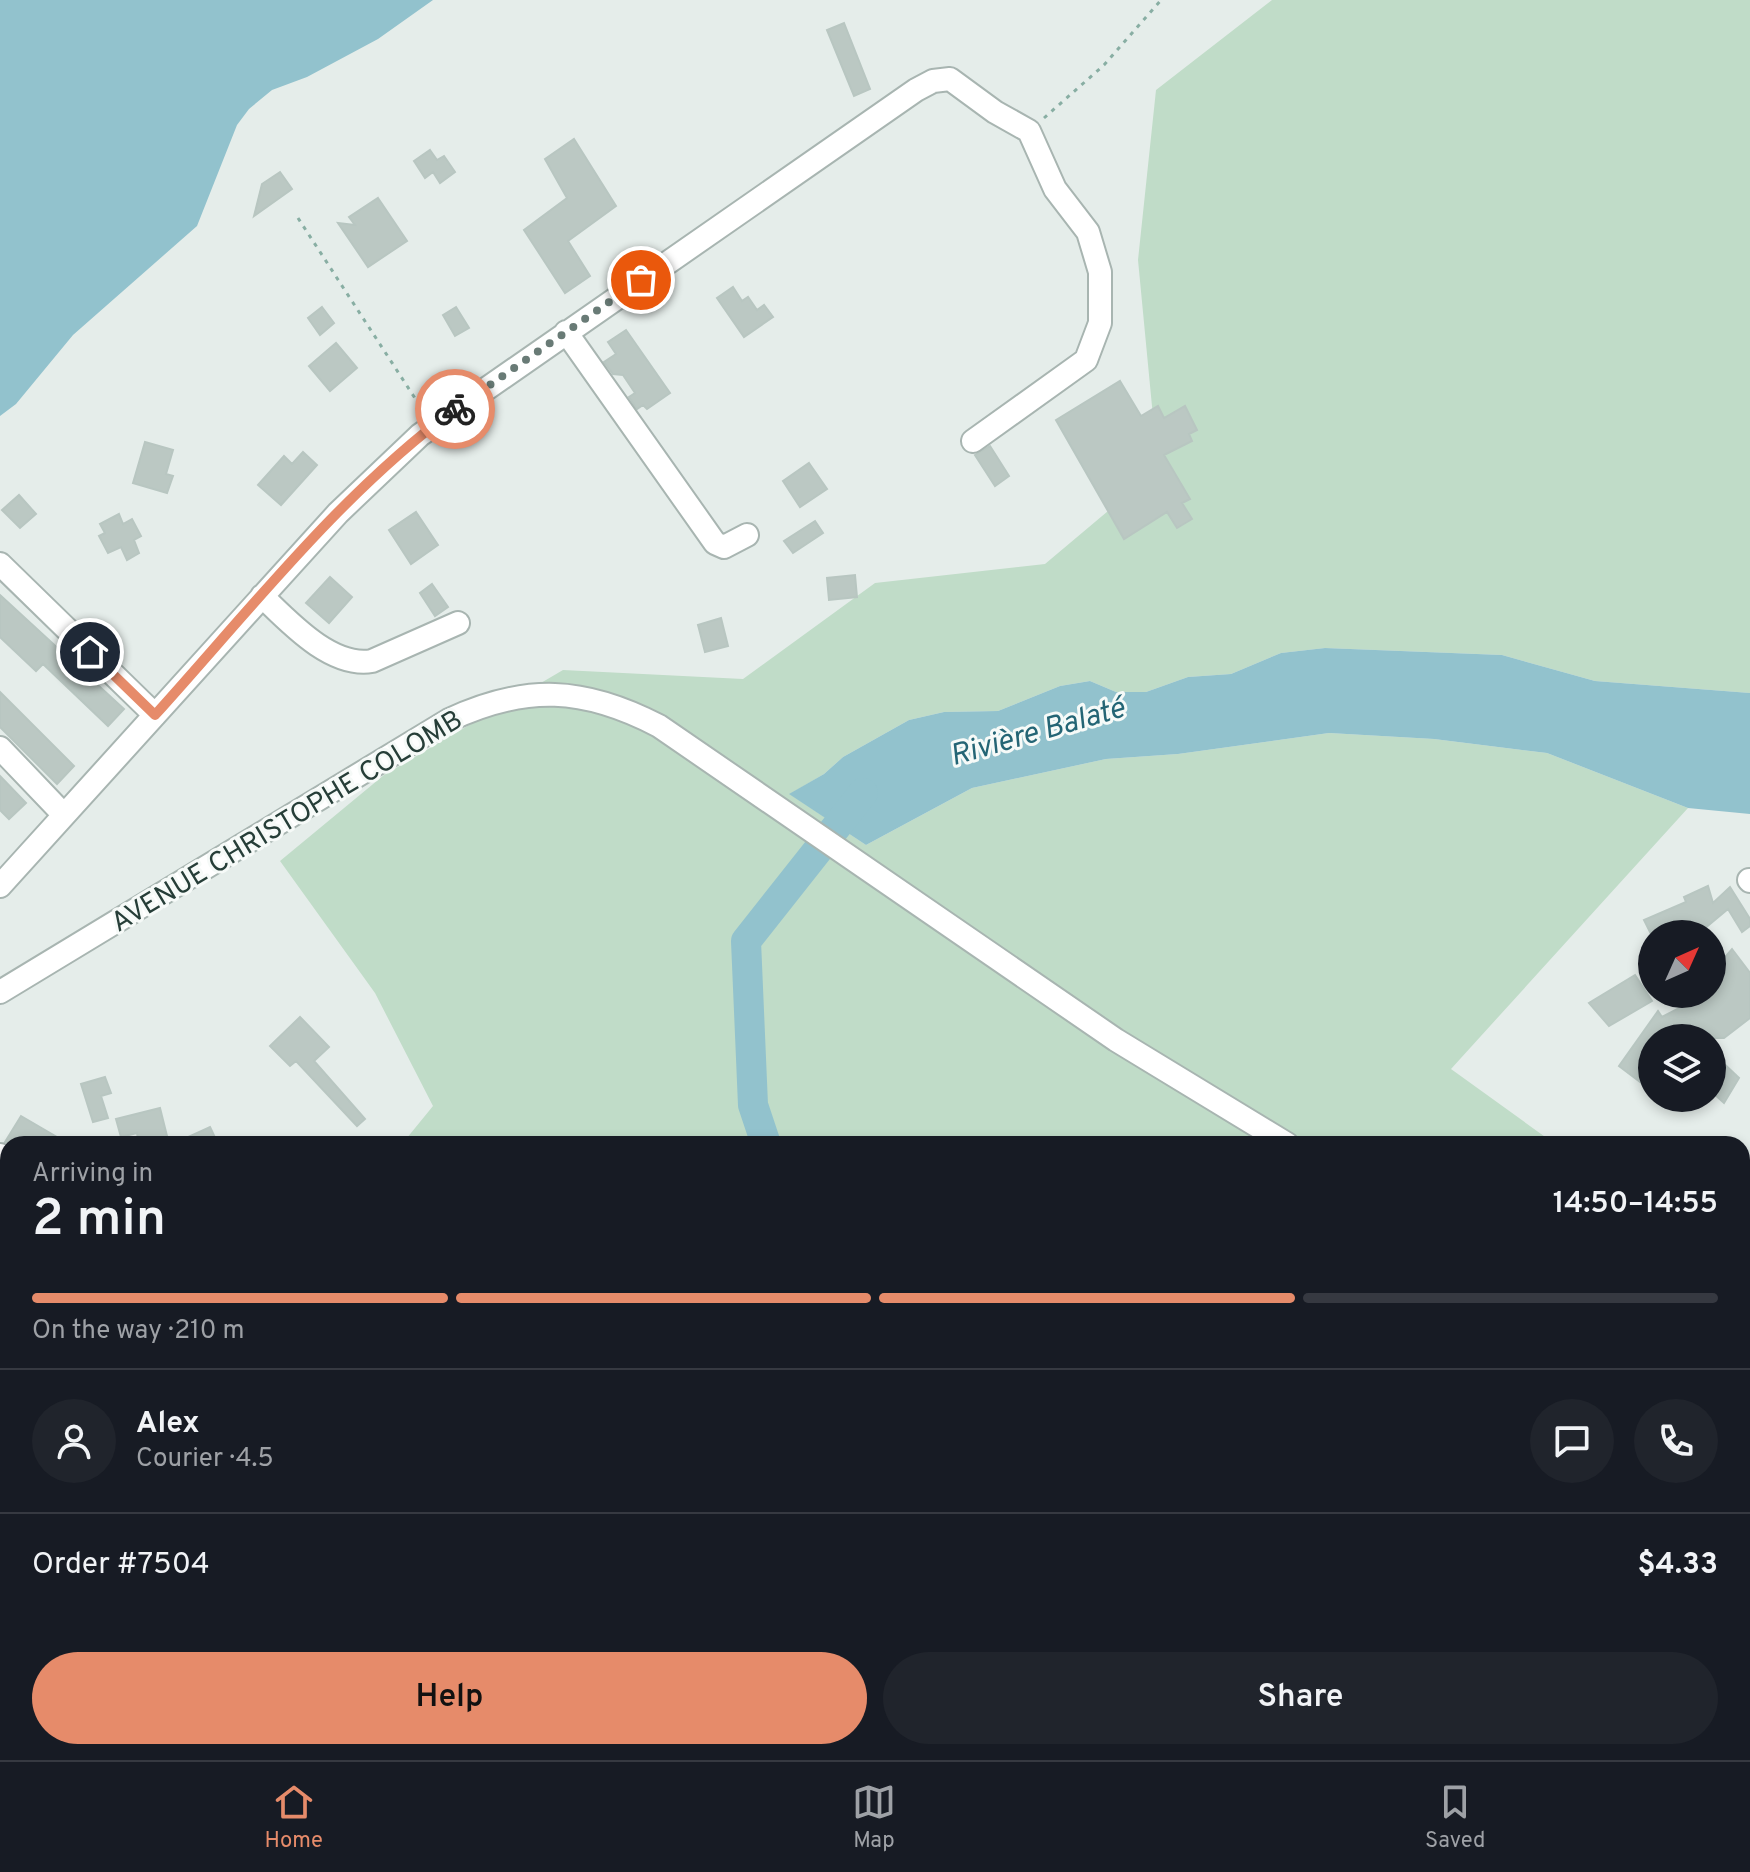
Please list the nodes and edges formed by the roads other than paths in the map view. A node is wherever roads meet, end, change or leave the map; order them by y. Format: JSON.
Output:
{"nodes":[{"id":1,"x":566,"y":332,"type":"junction"},
{"id":2,"x":973,"y":441,"type":"dead end"},
{"id":3,"x":747,"y":535,"type":"dead end"},
{"id":4,"x":0,"y":564,"type":"edge"},
{"id":5,"x":262,"y":596,"type":"junction"},
{"id":6,"x":458,"y":623,"type":"dead end"},
{"id":7,"x":155,"y":715,"type":"junction"},
{"id":8,"x":0,"y":748,"type":"edge"},
{"id":9,"x":64,"y":815,"type":"junction"},
{"id":10,"x":0,"y":886,"type":"edge"},
{"id":11,"x":0,"y":992,"type":"edge"},
{"id":12,"x":1274,"y":1136,"type":"edge"}],
"edges":[{"from":1,"to":2,"type":"street"},
{"from":1,"to":3,"type":"street"},
{"from":1,"to":5,"type":"street"},
{"from":4,"to":7,"type":"street"},
{"from":5,"to":6,"type":"street"},
{"from":5,"to":7,"type":"street"},
{"from":7,"to":9,"type":"street"},
{"from":8,"to":9,"type":"street"},
{"from":9,"to":10,"type":"street"},
{"from":11,"to":12,"type":"street","name":"AVENUE CHRISTOPHE COLOMB"}]}
